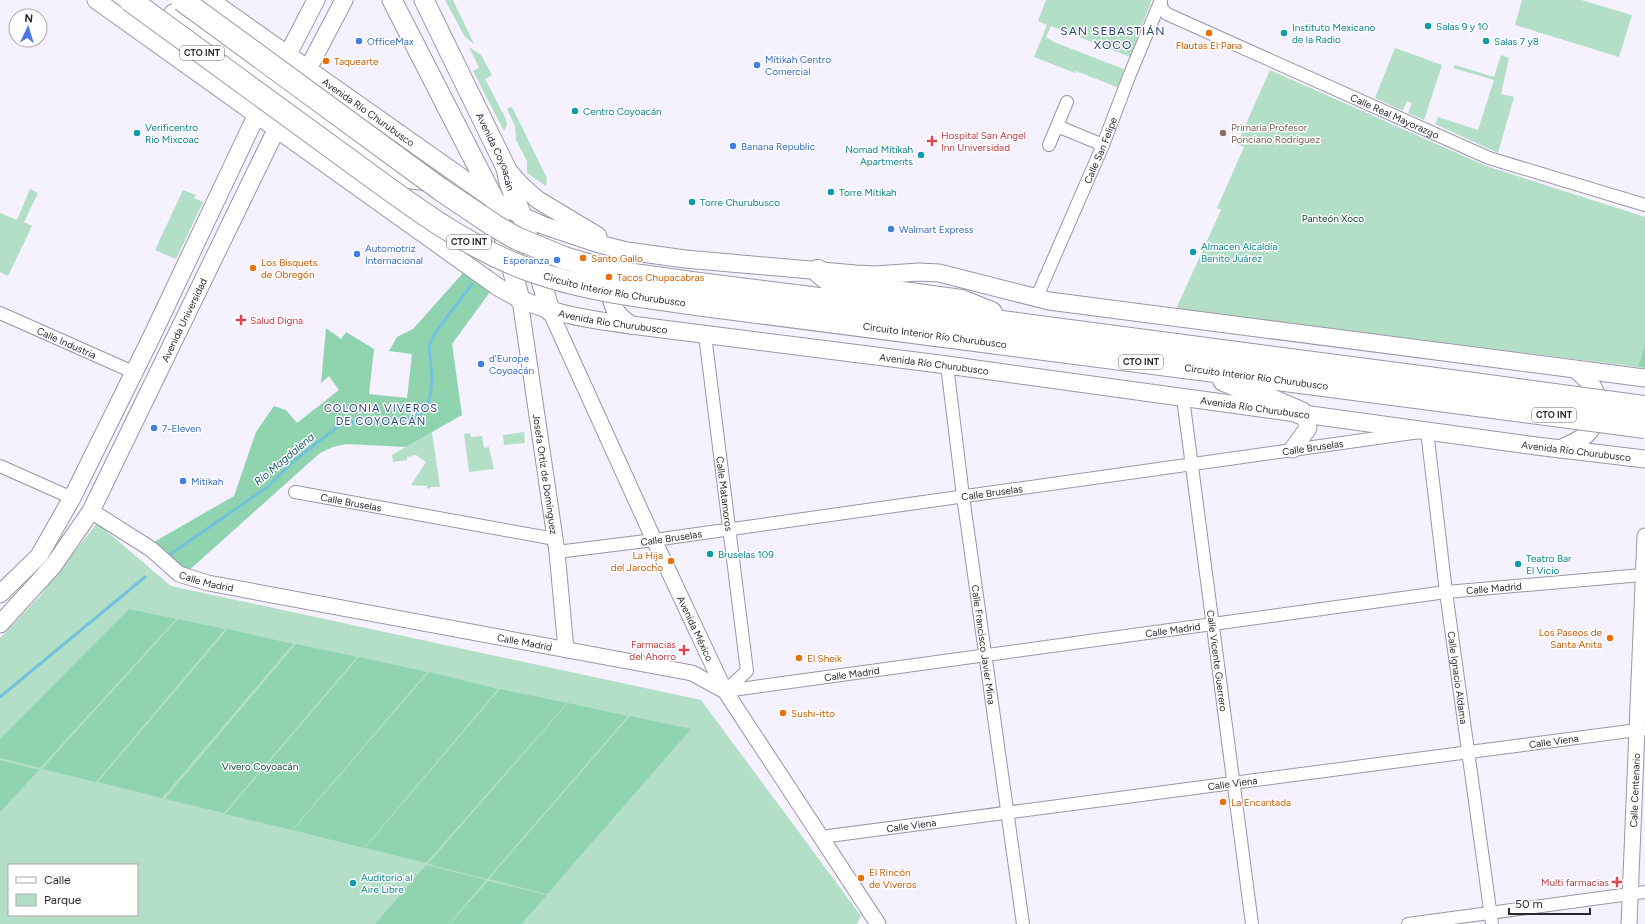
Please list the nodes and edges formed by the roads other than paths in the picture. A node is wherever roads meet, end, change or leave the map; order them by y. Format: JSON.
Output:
{"nodes":[{"id":1,"x":96,"y":0,"type":"edge"},
{"id":2,"x":130,"y":0,"type":"edge"},
{"id":3,"x":210,"y":0,"type":"edge"},
{"id":4,"x":316,"y":0,"type":"edge"},
{"id":5,"x":344,"y":0,"type":"edge"},
{"id":6,"x":392,"y":0,"type":"edge"},
{"id":7,"x":424,"y":0,"type":"edge"},
{"id":8,"x":1160,"y":0,"type":"edge"},
{"id":9,"x":178,"y":4,"type":"edge"},
{"id":10,"x":135,"y":28,"type":"junction"},
{"id":11,"x":287,"y":54,"type":"junction"},
{"id":12,"x":282,"y":91,"type":"junction"},
{"id":13,"x":1067,"y":102,"type":"dead end"},
{"id":14,"x":1057,"y":126,"type":"junction"},
{"id":15,"x":277,"y":128,"type":"junction"},
{"id":16,"x":1049,"y":145,"type":"dead end"},
{"id":17,"x":1103,"y":145,"type":"junction"},
{"id":18,"x":506,"y":168,"type":"junction"},
{"id":19,"x":451,"y":171,"type":"junction"},
{"id":20,"x":495,"y":201,"type":"junction"},
{"id":21,"x":1645,"y":205,"type":"edge"},
{"id":22,"x":522,"y":216,"type":"junction"},
{"id":23,"x":623,"y":250,"type":"junction"},
{"id":24,"x":818,"y":271,"type":"junction"},
{"id":25,"x":697,"y":294,"type":"junction"},
{"id":26,"x":1036,"y":299,"type":"junction"},
{"id":27,"x":520,"y":300,"type":"junction"},
{"id":28,"x":550,"y":311,"type":"junction"},
{"id":29,"x":0,"y":313,"type":"edge"},
{"id":30,"x":1016,"y":324,"type":"junction"},
{"id":31,"x":631,"y":325,"type":"junction"},
{"id":32,"x":705,"y":335,"type":"junction"},
{"id":33,"x":947,"y":365,"type":"junction"},
{"id":34,"x":1192,"y":369,"type":"junction"},
{"id":35,"x":1576,"y":370,"type":"junction"},
{"id":36,"x":133,"y":372,"type":"junction"},
{"id":37,"x":1645,"y":378,"type":"edge"},
{"id":38,"x":1464,"y":393,"type":"junction"},
{"id":39,"x":1183,"y":398,"type":"junction"},
{"id":40,"x":1645,"y":407,"type":"edge"},
{"id":41,"x":1301,"y":413,"type":"junction"},
{"id":42,"x":1645,"y":427,"type":"edge"},
{"id":43,"x":1427,"y":431,"type":"junction"},
{"id":44,"x":1293,"y":449,"type":"junction"},
{"id":45,"x":1560,"y":449,"type":"junction"},
{"id":46,"x":1645,"y":459,"type":"edge"},
{"id":47,"x":1191,"y":464,"type":"junction"},
{"id":48,"x":0,"y":466,"type":"edge"},
{"id":49,"x":295,"y":492,"type":"dead end"},
{"id":50,"x":963,"y":496,"type":"junction"},
{"id":51,"x":72,"y":498,"type":"junction"},
{"id":52,"x":91,"y":511,"type":"junction"},
{"id":53,"x":729,"y":529,"type":"junction"},
{"id":54,"x":1645,"y":536,"type":"edge"},
{"id":55,"x":654,"y":540,"type":"junction"},
{"id":56,"x":556,"y":545,"type":"junction"},
{"id":57,"x":1642,"y":575,"type":"junction"},
{"id":58,"x":1446,"y":592,"type":"junction"},
{"id":59,"x":0,"y":594,"type":"edge"},
{"id":60,"x":0,"y":624,"type":"edge"},
{"id":61,"x":1212,"y":624,"type":"junction"},
{"id":62,"x":566,"y":650,"type":"junction"},
{"id":63,"x":986,"y":655,"type":"junction"},
{"id":64,"x":725,"y":691,"type":"junction"},
{"id":65,"x":1641,"y":730,"type":"edge"},
{"id":66,"x":1468,"y":752,"type":"junction"},
{"id":67,"x":1233,"y":783,"type":"junction"},
{"id":68,"x":1008,"y":812,"type":"junction"},
{"id":69,"x":821,"y":836,"type":"junction"},
{"id":70,"x":1645,"y":892,"type":"edge"},
{"id":71,"x":1630,"y":894,"type":"junction"},
{"id":72,"x":1491,"y":918,"type":"edge"},
{"id":73,"x":875,"y":922,"type":"edge"},
{"id":74,"x":1023,"y":924,"type":"edge"},
{"id":75,"x":1252,"y":924,"type":"edge"},
{"id":76,"x":1408,"y":924,"type":"edge"},
{"id":77,"x":1629,"y":924,"type":"edge"}],
"edges":[{"from":1,"to":10,"type":"main road","number":"CTO INT"},
{"from":2,"to":12,"type":"highway","number":"CTO INT","bridge":true},
{"from":3,"to":11,"type":"main road","number":"CTO INT"},
{"from":4,"to":11,"type":"main road","name":"Avenida Universidad"},
{"from":5,"to":12,"type":"main road","name":"Avenida Universidad"},
{"from":6,"to":20,"type":"main road","name":"Avenida Coyoacán"},
{"from":7,"to":18,"type":"main road","name":"Avenida Coyoacán"},
{"from":8,"to":17,"type":"street","name":"Calle San Felipe"},
{"from":8,"to":21,"type":"street","name":"Calle Real Mayorazgo"},
{"from":9,"to":10,"type":"main road"},
{"from":9,"to":12,"type":"highway","number":"CTO INT","bridge":true},
{"from":10,"to":12,"type":"main road","number":"CTO INT"},
{"from":11,"to":12,"type":"main road","name":"Avenida Universidad"},
{"from":11,"to":12,"type":"main road","name":"Avenida Río Churubusco","number":"CTO INT"},
{"from":12,"to":15,"type":"main road","name":"Avenida Universidad"},
{"from":12,"to":15,"type":"main road","number":"CTO INT"},
{"from":12,"to":19,"type":"main road","name":"Avenida Río Churubusco","number":"CTO INT"},
{"from":12,"to":19,"type":"main road"},
{"from":12,"to":25,"type":"highway","name":"Circuito Interior Río Churubusco","number":"CTO INT","bridge":true},
{"from":12,"to":25,"type":"highway","name":"Circuito Interior Río Churubusco","number":"CTO INT","bridge":true},
{"from":12,"to":36,"type":"main road","name":"Avenida Universidad"},
{"from":13,"to":14,"type":"street"},
{"from":14,"to":16,"type":"street"},
{"from":14,"to":17,"type":"street"},
{"from":15,"to":27,"type":"main road","name":"Avenida Río Churubusco","number":"CTO INT"},
{"from":15,"to":52,"type":"main road","name":"Avenida Universidad"},
{"from":17,"to":26,"type":"street","name":"Calle San Felipe"},
{"from":18,"to":22,"type":"main road","name":"Avenida Coyoacán"},
{"from":18,"to":23,"type":"main road"},
{"from":19,"to":20,"type":"main road","name":"Avenida Río Churubusco","number":"CTO INT"},
{"from":20,"to":22,"type":"main road","name":"Avenida Río Churubusco","number":"CTO INT"},
{"from":20,"to":27,"type":"main road","name":"Avenida Coyoacán"},
{"from":22,"to":23,"type":"main road","name":"Avenida Río Churubusco","number":"CTO INT"},
{"from":22,"to":28,"type":"main road","name":"Avenida Coyoacán"},
{"from":23,"to":24,"type":"main road","name":"Avenida Río Churubusco","number":"CTO INT"},
{"from":23,"to":31,"type":"main road"},
{"from":24,"to":26,"type":"main road","name":"Avenida Río Churubusco","number":"CTO INT"},
{"from":24,"to":30,"type":"highway"},
{"from":25,"to":30,"type":"highway","name":"Circuito Interior Río Churubusco","number":"CTO INT"},
{"from":25,"to":34,"type":"highway","name":"Circuito Interior Río Churubusco","number":"CTO INT"},
{"from":26,"to":35,"type":"main road","name":"Avenida Río Churubusco","number":"CTO INT"},
{"from":27,"to":28,"type":"main road","name":"Avenida Río Churubusco","number":"CTO INT"},
{"from":27,"to":56,"type":"street","name":"Josefa Ortiz de Domínguez"},
{"from":28,"to":31,"type":"main road","name":"Avenida Río Churubusco","number":"CTO INT"},
{"from":28,"to":55,"type":"street","name":"Avenida México"},
{"from":29,"to":36,"type":"street","name":"Calle Industria"},
{"from":30,"to":38,"type":"highway","name":"Circuito Interior Río Churubusco","number":"CTO INT"},
{"from":31,"to":32,"type":"main road","name":"Avenida Río Churubusco","number":"CTO INT"},
{"from":32,"to":33,"type":"main road","name":"Avenida Río Churubusco","number":"CTO INT"},
{"from":32,"to":53,"type":"street","name":"Calle Matamoros"},
{"from":33,"to":39,"type":"main road","name":"Avenida Río Churubusco","number":"CTO INT"},
{"from":33,"to":50,"type":"street","name":"Calle Francisco Javier Mina"},
{"from":34,"to":38,"type":"highway","name":"Circuito Interior Río Churubusco","number":"CTO INT"},
{"from":34,"to":41,"type":"highway"},
{"from":35,"to":37,"type":"main road","name":"Avenida Río Churubusco","number":"CTO INT"},
{"from":35,"to":45,"type":"main road"},
{"from":36,"to":51,"type":"main road","name":"Avenida Universidad"},
{"from":38,"to":40,"type":"highway","name":"Circuito Interior Río Churubusco","number":"CTO INT","bridge":true},
{"from":38,"to":42,"type":"highway","name":"Circuito Interior Río Churubusco","number":"CTO INT","bridge":true},
{"from":39,"to":41,"type":"main road","name":"Avenida Río Churubusco","number":"CTO INT"},
{"from":39,"to":47,"type":"street","name":"Calle Vicente Guerrero"},
{"from":41,"to":43,"type":"main road","name":"Avenida Río Churubusco","number":"CTO INT"},
{"from":41,"to":44,"type":"main road"},
{"from":43,"to":44,"type":"street","name":"Calle Bruselas"},
{"from":43,"to":45,"type":"main road","name":"Avenida Río Churubusco","number":"CTO INT"},
{"from":43,"to":58,"type":"street","name":"Calle Ignacio Aldama"},
{"from":44,"to":47,"type":"street","name":"Calle Bruselas"},
{"from":45,"to":46,"type":"main road","name":"Avenida Río Churubusco","number":"CTO INT"},
{"from":47,"to":50,"type":"street","name":"Calle Bruselas"},
{"from":47,"to":61,"type":"street","name":"Calle Vicente Guerrero"},
{"from":48,"to":51,"type":"street"},
{"from":49,"to":56,"type":"street","name":"Calle Bruselas"},
{"from":50,"to":53,"type":"street","name":"Calle Bruselas"},
{"from":50,"to":63,"type":"street","name":"Calle Francisco Javier Mina"},
{"from":51,"to":59,"type":"main road","name":"Avenida Universidad"},
{"from":52,"to":60,"type":"main road","name":"Avenida Universidad"},
{"from":52,"to":62,"type":"street","name":"Calle Madrid"},
{"from":53,"to":55,"type":"street","name":"Calle Bruselas"},
{"from":53,"to":64,"type":"street","name":"Calle Matamoros"},
{"from":54,"to":57,"type":"street","name":"Calle Centenario"},
{"from":55,"to":56,"type":"street","name":"Calle Bruselas"},
{"from":55,"to":64,"type":"street","name":"Avenida México"},
{"from":56,"to":62,"type":"street","name":"Josefa Ortiz de Domínguez"},
{"from":57,"to":58,"type":"street","name":"Calle Madrid"},
{"from":57,"to":65,"type":"street","name":"Calle Centenario"},
{"from":58,"to":61,"type":"street","name":"Calle Madrid"},
{"from":58,"to":66,"type":"street","name":"Calle Ignacio Aldama"},
{"from":61,"to":63,"type":"street","name":"Calle Madrid"},
{"from":61,"to":67,"type":"street","name":"Calle Vicente Guerrero"},
{"from":62,"to":64,"type":"street","name":"Calle Madrid"},
{"from":63,"to":64,"type":"street","name":"Calle Madrid"},
{"from":63,"to":68,"type":"street","name":"Calle Francisco Javier Mina"},
{"from":64,"to":69,"type":"street","name":"Avenida México"},
{"from":65,"to":66,"type":"street","name":"Calle Viena"},
{"from":65,"to":71,"type":"street","name":"Calle Centenario"},
{"from":66,"to":67,"type":"street","name":"Calle Viena"},
{"from":66,"to":72,"type":"street","name":"Calle Ignacio Aldama"},
{"from":67,"to":68,"type":"street","name":"Calle Viena"},
{"from":67,"to":75,"type":"street","name":"Calle Vicente Guerrero"},
{"from":68,"to":69,"type":"street","name":"Calle Viena"},
{"from":68,"to":74,"type":"street","name":"Calle Francisco Javier Mina"},
{"from":69,"to":73,"type":"street","name":"Avenida México"},
{"from":70,"to":71,"type":"street"},
{"from":71,"to":72,"type":"street"},
{"from":71,"to":77,"type":"street","name":"Calle Centenario"},
{"from":72,"to":76,"type":"street"}]}
